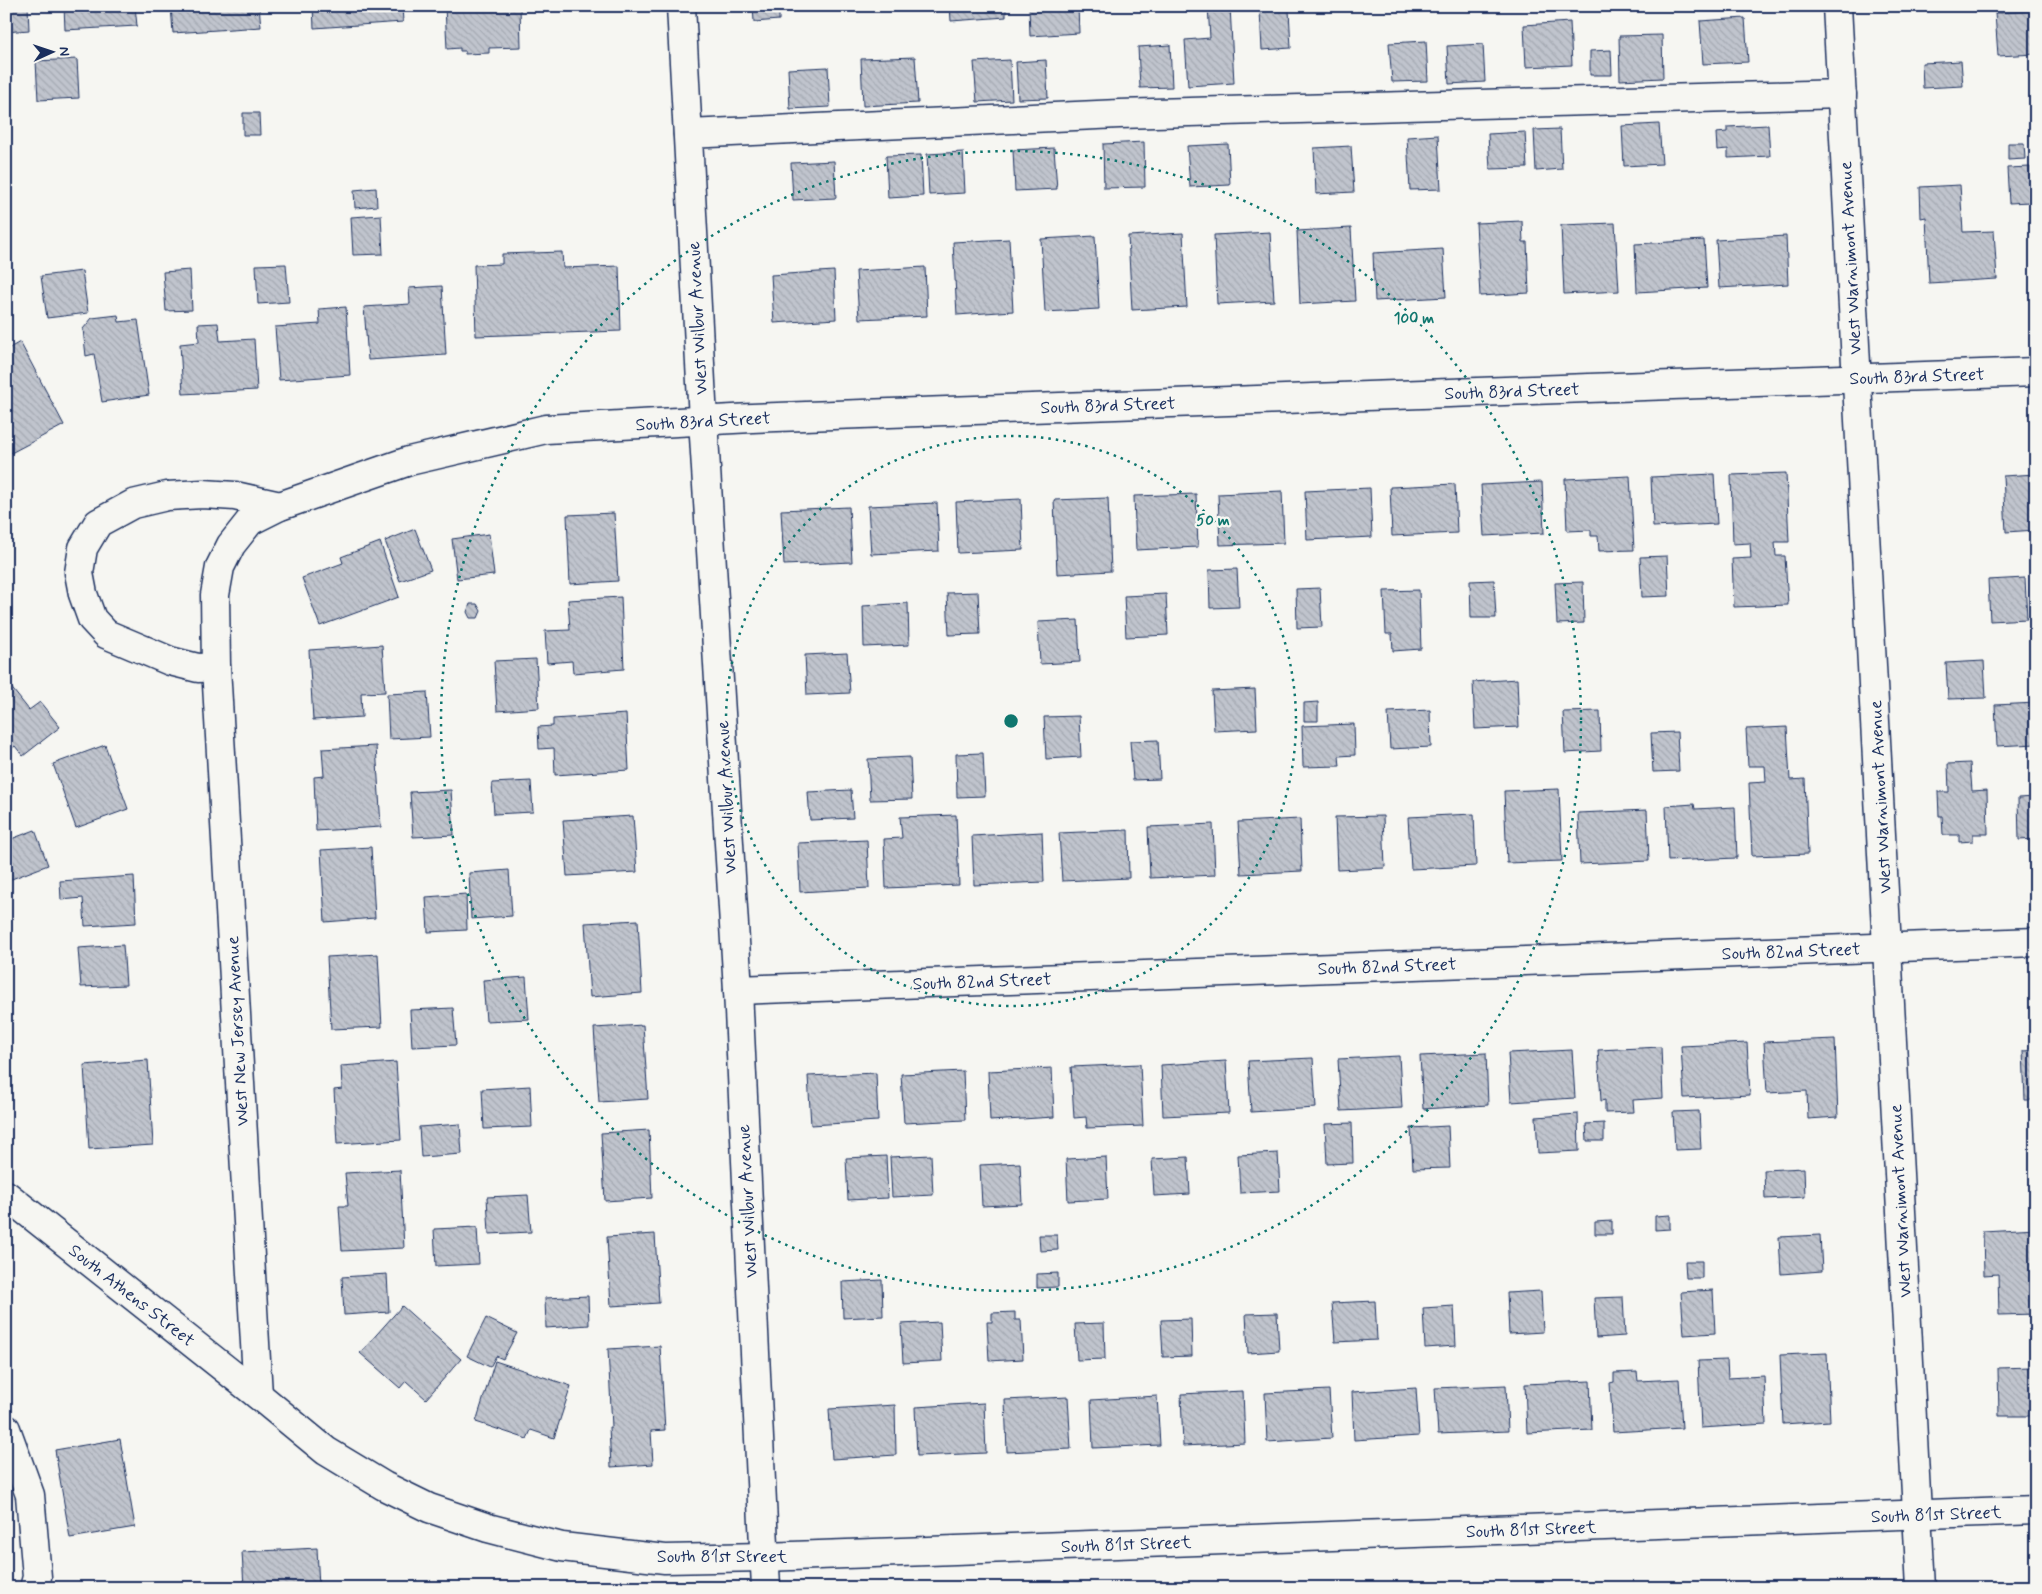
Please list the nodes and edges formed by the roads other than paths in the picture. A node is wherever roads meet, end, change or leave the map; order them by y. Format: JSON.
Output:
{"nodes":[{"id":1,"x":681,"y":6,"type":"edge"},
{"id":2,"x":1837,"y":6,"type":"edge"},
{"id":3,"x":1842,"y":94,"type":"junction"},
{"id":4,"x":688,"y":134,"type":"junction"},
{"id":5,"x":2036,"y":372,"type":"edge"},
{"id":6,"x":1856,"y":378,"type":"junction"},
{"id":7,"x":703,"y":420,"type":"junction"},
{"id":8,"x":280,"y":506,"type":"junction"},
{"id":9,"x":220,"y":567,"type":"joint"},
{"id":10,"x":216,"y":668,"type":"junction"},
{"id":11,"x":2036,"y":942,"type":"edge"},
{"id":12,"x":1888,"y":948,"type":"junction"},
{"id":13,"x":738,"y":990,"type":"junction"},
{"id":14,"x":6,"y":1195,"type":"edge"},
{"id":15,"x":258,"y":1394,"type":"junction"},
{"id":16,"x":6,"y":1429,"type":"edge"},
{"id":17,"x":2036,"y":1510,"type":"edge"},
{"id":18,"x":1916,"y":1515,"type":"junction"},
{"id":19,"x":764,"y":1557,"type":"junction"},
{"id":20,"x":34,"y":1588,"type":"edge"},
{"id":21,"x":766,"y":1588,"type":"edge"},
{"id":22,"x":1921,"y":1588,"type":"edge"}],
"edges":[{"from":1,"to":4,"type":"street","name":"West Wilbur Avenue"},
{"from":2,"to":3,"type":"street","name":"West Warnimont Avenue"},
{"from":3,"to":4,"type":"street"},
{"from":3,"to":6,"type":"street","name":"West Warnimont Avenue"},
{"from":4,"to":7,"type":"street","name":"West Wilbur Avenue"},
{"from":5,"to":6,"type":"street","name":"South 83rd Street"},
{"from":6,"to":7,"type":"street","name":"South 83rd Street"},
{"from":6,"to":12,"type":"street","name":"West Warnimont Avenue"},
{"from":7,"to":8,"type":"street","name":"South 83rd Street"},
{"from":7,"to":13,"type":"street","name":"West Wilbur Avenue"},
{"from":8,"to":9,"type":"street","name":"South 83rd Street"},
{"from":8,"to":10,"type":"street"},
{"from":9,"to":10,"type":"street","name":"West New Jersey Avenue"},
{"from":10,"to":15,"type":"street","name":"West New Jersey Avenue"},
{"from":11,"to":12,"type":"street","name":"South 82nd Street"},
{"from":12,"to":13,"type":"street","name":"South 82nd Street"},
{"from":12,"to":18,"type":"street","name":"West Warnimont Avenue"},
{"from":13,"to":19,"type":"street","name":"West Wilbur Avenue"},
{"from":14,"to":15,"type":"street","name":"South Athens Street"},
{"from":15,"to":19,"type":"street","name":"South 81st Street"},
{"from":16,"to":20,"type":"street"},
{"from":17,"to":18,"type":"street","name":"South 81st Street"},
{"from":18,"to":19,"type":"street","name":"South 81st Street"},
{"from":18,"to":22,"type":"street","name":"West Warnimont Avenue"},
{"from":19,"to":21,"type":"street","name":"West Wilbur Avenue"}]}
